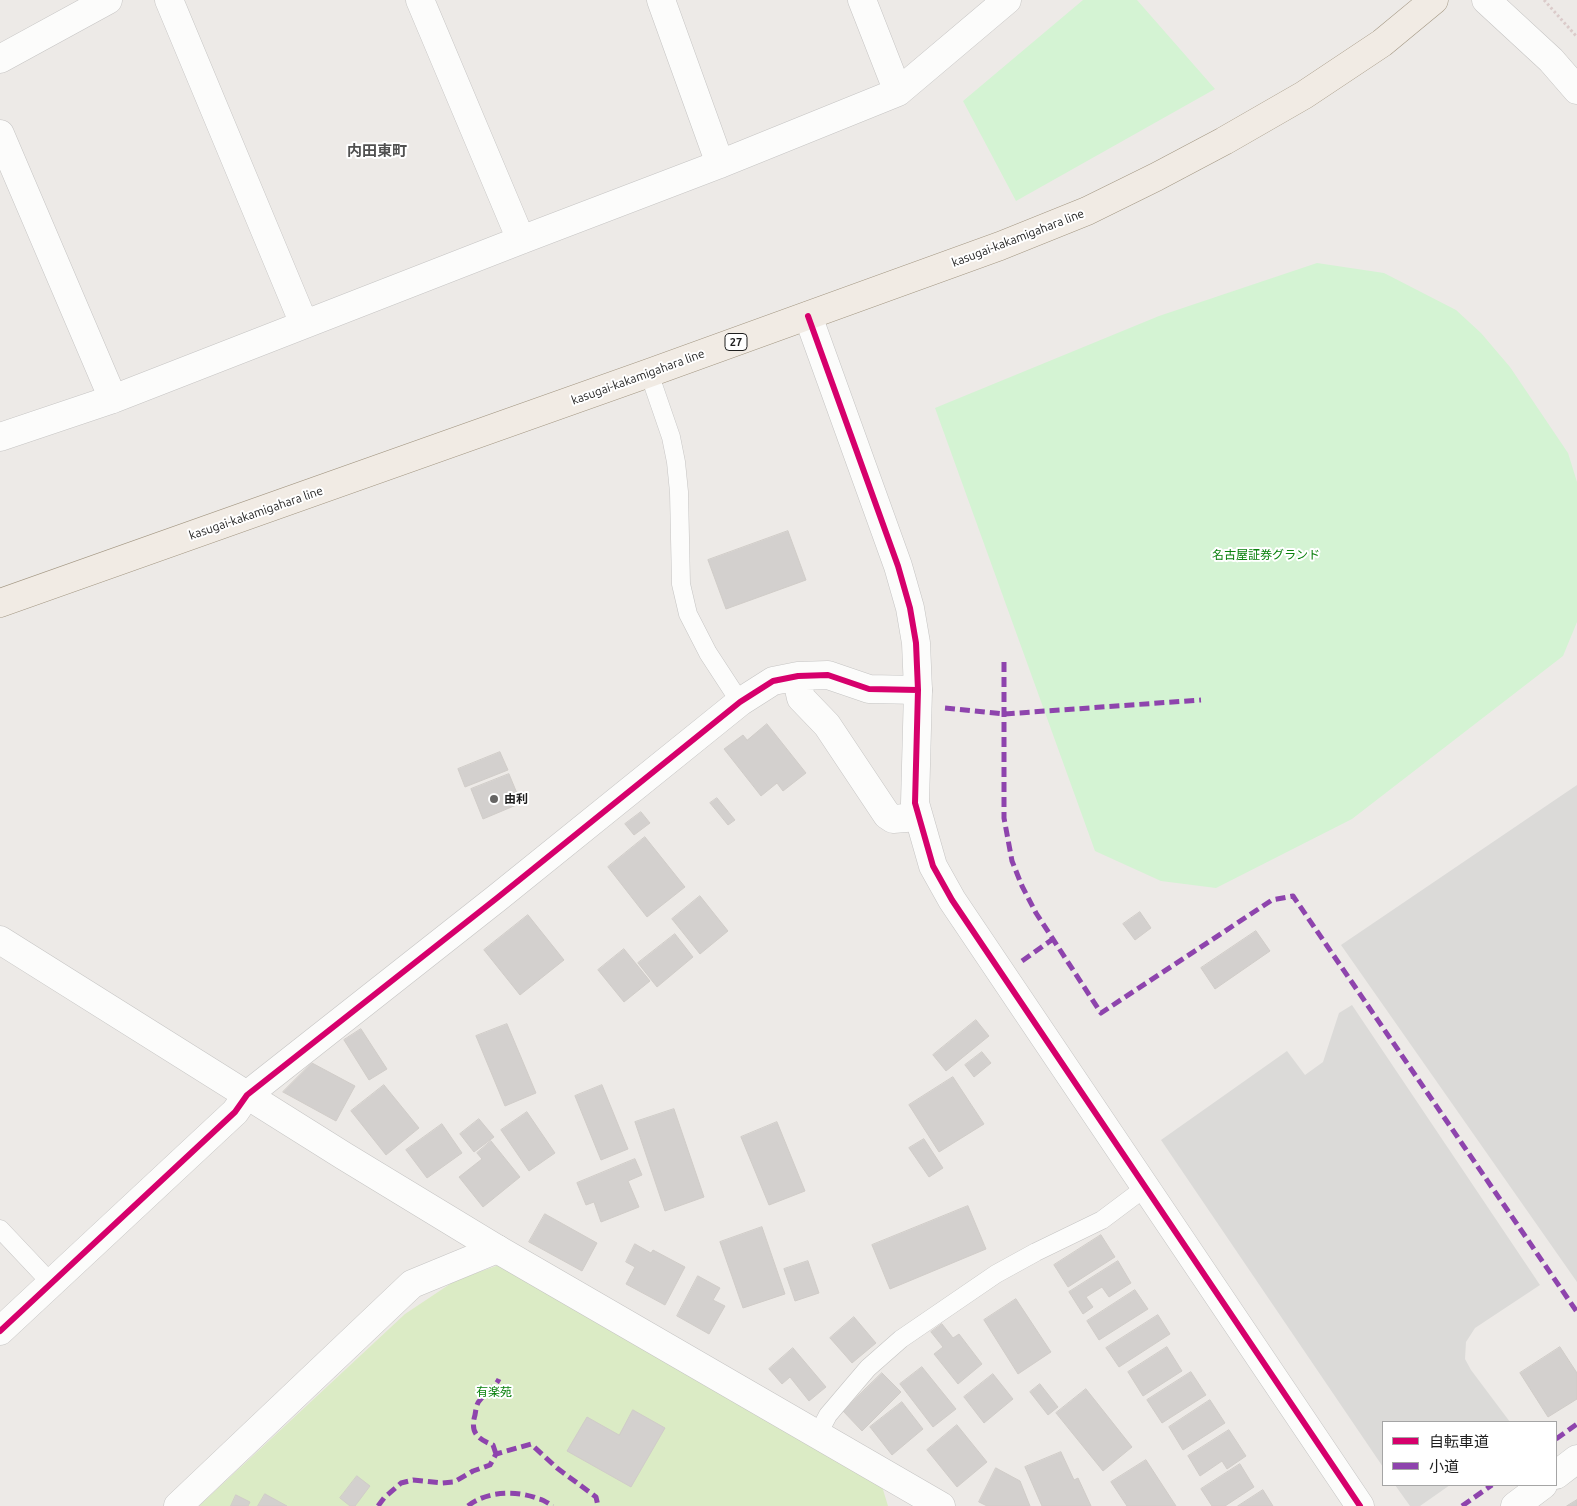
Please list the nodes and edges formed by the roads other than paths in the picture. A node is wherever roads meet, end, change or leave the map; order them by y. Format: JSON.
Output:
{"nodes":[{"id":1,"x":108,"y":0,"type":"edge"},
{"id":2,"x":169,"y":0,"type":"edge"},
{"id":3,"x":420,"y":0,"type":"edge"},
{"id":4,"x":661,"y":0,"type":"edge"},
{"id":5,"x":862,"y":0,"type":"edge"},
{"id":6,"x":1007,"y":0,"type":"edge"},
{"id":7,"x":1434,"y":0,"type":"edge"},
{"id":8,"x":1486,"y":0,"type":"edge"},
{"id":9,"x":0,"y":59,"type":"edge"},
{"id":10,"x":1577,"y":90,"type":"edge"},
{"id":11,"x":898,"y":92,"type":"junction"},
{"id":12,"x":0,"y":134,"type":"edge"},
{"id":13,"x":720,"y":164,"type":"junction"},
{"id":14,"x":521,"y":240,"type":"junction"},
{"id":15,"x":808,"y":316,"type":"junction"},
{"id":16,"x":304,"y":324,"type":"junction"},
{"id":17,"x":649,"y":374,"type":"junction"},
{"id":18,"x":113,"y":399,"type":"junction"},
{"id":19,"x":0,"y":437,"type":"edge"},
{"id":20,"x":0,"y":603,"type":"edge"},
{"id":21,"x":798,"y":676,"type":"junction"},
{"id":22,"x":918,"y":690,"type":"junction"},
{"id":23,"x":740,"y":702,"type":"junction"},
{"id":24,"x":918,"y":817,"type":"junction"},
{"id":25,"x":2,"y":947,"type":"edge"},
{"id":26,"x":247,"y":1095,"type":"junction"},
{"id":27,"x":1146,"y":1187,"type":"junction"},
{"id":28,"x":0,"y":1229,"type":"edge"},
{"id":29,"x":497,"y":1249,"type":"junction"},
{"id":30,"x":51,"y":1283,"type":"junction"},
{"id":31,"x":0,"y":1331,"type":"edge"},
{"id":32,"x":818,"y":1434,"type":"junction"},
{"id":33,"x":1577,"y":1459,"type":"edge"},
{"id":34,"x":1557,"y":1474,"type":"edge"},
{"id":35,"x":1542,"y":1486,"type":"edge"},
{"id":36,"x":178,"y":1506,"type":"edge"},
{"id":37,"x":941,"y":1506,"type":"edge"},
{"id":38,"x":1360,"y":1506,"type":"edge"},
{"id":39,"x":1515,"y":1506,"type":"edge"}],
"edges":[{"from":1,"to":9,"type":"street"},
{"from":2,"to":16,"type":"street"},
{"from":3,"to":14,"type":"street"},
{"from":4,"to":13,"type":"street"},
{"from":5,"to":11,"type":"street"},
{"from":6,"to":11,"type":"street"},
{"from":7,"to":15,"type":"main road","name":"kasugai-kakamigahara line","number":"27"},
{"from":8,"to":10,"type":"street"},
{"from":11,"to":13,"type":"street"},
{"from":12,"to":18,"type":"street"},
{"from":13,"to":14,"type":"street"},
{"from":14,"to":16,"type":"street"},
{"from":15,"to":17,"type":"main road","name":"kasugai-kakamigahara line","number":"27"},
{"from":15,"to":22,"type":"street"},
{"from":16,"to":18,"type":"street"},
{"from":17,"to":20,"type":"main road","name":"kasugai-kakamigahara line","number":"27"},
{"from":17,"to":23,"type":"lane"},
{"from":18,"to":19,"type":"street"},
{"from":21,"to":22,"type":"street"},
{"from":21,"to":23,"type":"street"},
{"from":21,"to":24,"type":"street"},
{"from":22,"to":24,"type":"street"},
{"from":23,"to":26,"type":"street"},
{"from":24,"to":27,"type":"street"},
{"from":25,"to":26,"type":"street"},
{"from":26,"to":29,"type":"street"},
{"from":26,"to":30,"type":"street"},
{"from":27,"to":32,"type":"lane"},
{"from":27,"to":38,"type":"street"},
{"from":28,"to":30,"type":"lane"},
{"from":29,"to":32,"type":"street"},
{"from":29,"to":36,"type":"street"},
{"from":30,"to":31,"type":"street"},
{"from":32,"to":37,"type":"street"},
{"from":33,"to":34,"type":"street"},
{"from":35,"to":39,"type":"street"}]}
